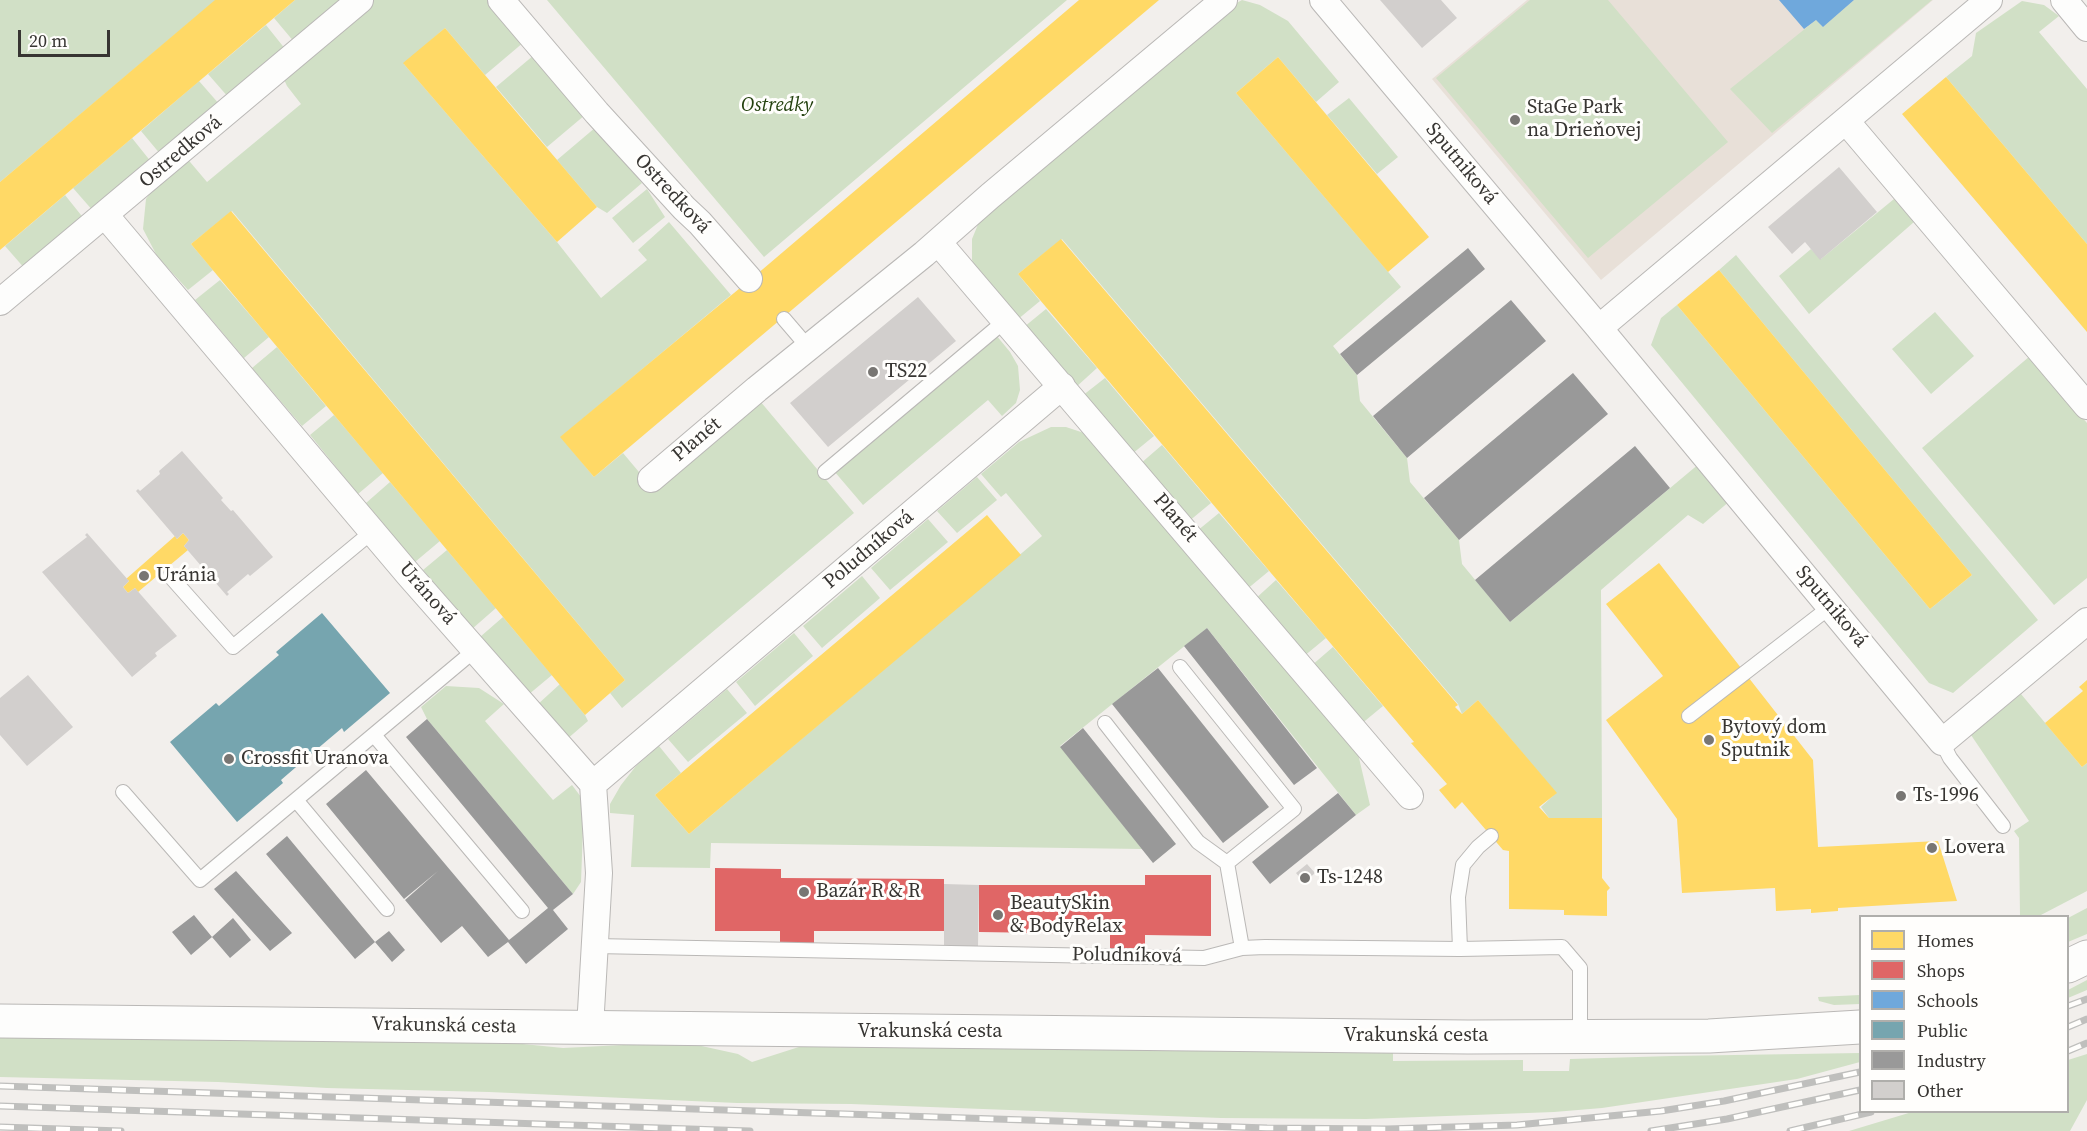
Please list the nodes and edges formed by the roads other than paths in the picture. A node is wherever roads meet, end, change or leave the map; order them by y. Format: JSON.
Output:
{"nodes":[{"id":1,"x":360,"y":0,"type":"edge"},
{"id":2,"x":501,"y":0,"type":"edge"},
{"id":3,"x":1224,"y":0,"type":"edge"},
{"id":4,"x":1323,"y":0,"type":"edge"},
{"id":5,"x":1989,"y":0,"type":"edge"},
{"id":6,"x":2064,"y":0,"type":"edge"},
{"id":7,"x":2087,"y":28,"type":"edge"},
{"id":8,"x":1846,"y":121,"type":"junction"},
{"id":9,"x":105,"y":214,"type":"junction"},
{"id":10,"x":938,"y":242,"type":"junction"},
{"id":11,"x":749,"y":279,"type":"dead end"},
{"id":12,"x":0,"y":302,"type":"edge"},
{"id":13,"x":784,"y":319,"type":"dead end"},
{"id":14,"x":1006,"y":320,"type":"junction"},
{"id":15,"x":1599,"y":328,"type":"junction"},
{"id":16,"x":808,"y":348,"type":"junction"},
{"id":17,"x":1062,"y":386,"type":"junction"},
{"id":18,"x":2087,"y":405,"type":"edge"},
{"id":19,"x":825,"y":472,"type":"dead end"},
{"id":20,"x":651,"y":479,"type":"dead end"},
{"id":21,"x":373,"y":531,"type":"junction"},
{"id":22,"x":170,"y":576,"type":"dead end"},
{"id":23,"x":1830,"y":606,"type":"junction"},
{"id":24,"x":2087,"y":621,"type":"edge"},
{"id":25,"x":475,"y":650,"type":"junction"},
{"id":26,"x":1180,"y":667,"type":"dead end"},
{"id":27,"x":1689,"y":716,"type":"dead end"},
{"id":28,"x":1105,"y":723,"type":"dead end"},
{"id":29,"x":374,"y":735,"type":"junction"},
{"id":30,"x":1942,"y":742,"type":"junction"},
{"id":31,"x":593,"y":784,"type":"junction"},
{"id":32,"x":123,"y":792,"type":"dead end"},
{"id":33,"x":1410,"y":796,"type":"dead end"},
{"id":34,"x":296,"y":800,"type":"junction"},
{"id":35,"x":2003,"y":826,"type":"dead end"},
{"id":36,"x":1491,"y":836,"type":"dead end"},
{"id":37,"x":1227,"y":863,"type":"junction"},
{"id":38,"x":387,"y":909,"type":"dead end"},
{"id":39,"x":522,"y":911,"type":"dead end"},
{"id":40,"x":595,"y":946,"type":"junction"},
{"id":41,"x":1242,"y":948,"type":"junction"},
{"id":42,"x":1460,"y":949,"type":"junction"},
{"id":43,"x":2087,"y":957,"type":"edge"},
{"id":44,"x":2069,"y":965,"type":"edge"},
{"id":45,"x":0,"y":1021,"type":"edge"},
{"id":46,"x":1859,"y":1027,"type":"edge"},
{"id":47,"x":590,"y":1028,"type":"junction"},
{"id":48,"x":1580,"y":1036,"type":"junction"}],
"edges":[{"from":1,"to":9,"type":"street","name":"Ostredková"},
{"from":2,"to":11,"type":"street","name":"Ostredková"},
{"from":3,"to":10,"type":"street","name":"Planét"},
{"from":4,"to":15,"type":"street","name":"Sputniková"},
{"from":5,"to":8,"type":"street"},
{"from":6,"to":7,"type":"street"},
{"from":8,"to":15,"type":"street"},
{"from":8,"to":18,"type":"street"},
{"from":9,"to":12,"type":"street","name":"Ostredková"},
{"from":9,"to":21,"type":"street","name":"Uránová"},
{"from":10,"to":14,"type":"street","name":"Planét"},
{"from":10,"to":16,"type":"street","name":"Planét"},
{"from":13,"to":16,"type":"lane"},
{"from":14,"to":17,"type":"street","name":"Planét"},
{"from":14,"to":19,"type":"lane"},
{"from":15,"to":23,"type":"street","name":"Sputniková"},
{"from":16,"to":20,"type":"street","name":"Planét"},
{"from":17,"to":31,"type":"street","name":"Poludníková"},
{"from":17,"to":33,"type":"street","name":"Planét"},
{"from":21,"to":22,"type":"lane"},
{"from":21,"to":25,"type":"street","name":"Uránová"},
{"from":23,"to":27,"type":"lane"},
{"from":23,"to":30,"type":"street","name":"Sputniková"},
{"from":24,"to":30,"type":"street"},
{"from":25,"to":29,"type":"lane"},
{"from":25,"to":31,"type":"street","name":"Uránová"},
{"from":26,"to":37,"type":"lane"},
{"from":28,"to":37,"type":"lane"},
{"from":29,"to":34,"type":"lane"},
{"from":29,"to":39,"type":"lane"},
{"from":30,"to":35,"type":"lane"},
{"from":31,"to":40,"type":"street"},
{"from":32,"to":34,"type":"lane"},
{"from":34,"to":38,"type":"lane"},
{"from":36,"to":42,"type":"lane"},
{"from":37,"to":41,"type":"lane"},
{"from":40,"to":41,"type":"lane","name":"Poludníková"},
{"from":40,"to":47,"type":"street"},
{"from":41,"to":42,"type":"lane","name":"Poludníková"},
{"from":42,"to":48,"type":"lane","name":"Poludníková"},
{"from":43,"to":44,"type":"main road"},
{"from":45,"to":47,"type":"main road","name":"Vrakunská cesta"},
{"from":46,"to":48,"type":"main road","name":"Vrakunská cesta"},
{"from":47,"to":48,"type":"main road","name":"Vrakunská cesta"}]}
